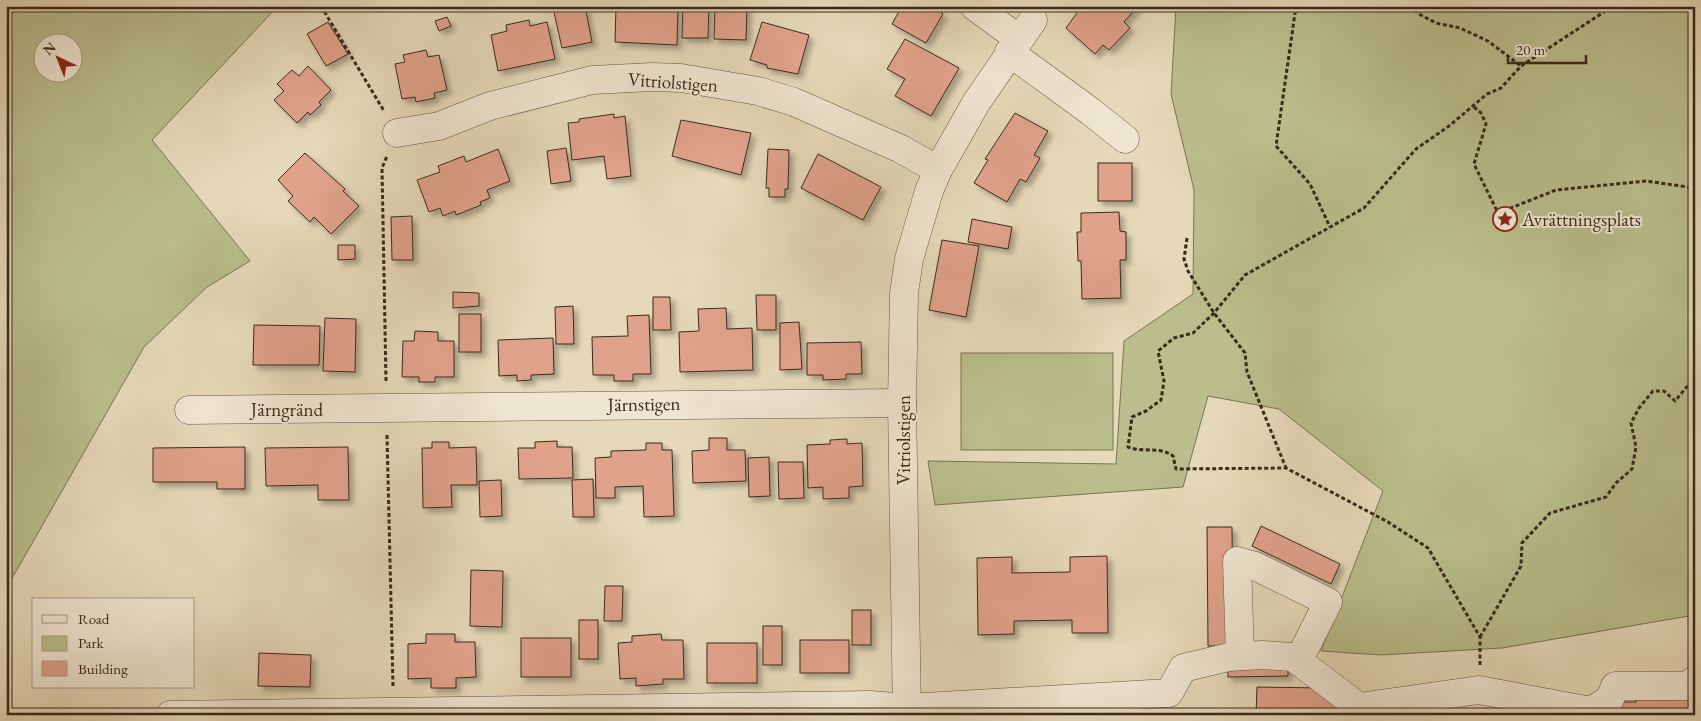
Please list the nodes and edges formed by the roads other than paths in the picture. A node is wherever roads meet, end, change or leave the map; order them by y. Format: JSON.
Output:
{"nodes":[{"id":1,"x":974,"y":6,"type":"edge"},
{"id":2,"x":1020,"y":37,"type":"junction"},
{"id":3,"x":397,"y":133,"type":"road end"},
{"id":4,"x":1125,"y":140,"type":"dead end"},
{"id":5,"x":938,"y":170,"type":"junction"},
{"id":6,"x":902,"y":402,"type":"junction"},
{"id":7,"x":386,"y":408,"type":"joint"},
{"id":8,"x":189,"y":410,"type":"dead end"},
{"id":9,"x":1240,"y":656,"type":"junction"},
{"id":10,"x":1299,"y":660,"type":"junction"},
{"id":11,"x":1695,"y":680,"type":"edge"},
{"id":12,"x":907,"y":711,"type":"edge"},
{"id":13,"x":170,"y":715,"type":"edge"}],
"edges":[{"from":1,"to":2,"type":"street"},
{"from":2,"to":4,"type":"street"},
{"from":2,"to":5,"type":"street","name":"Vitriolstigen"},
{"from":3,"to":5,"type":"street","name":"Vitriolstigen"},
{"from":5,"to":6,"type":"street","name":"Vitriolstigen"},
{"from":6,"to":7,"type":"street","name":"Järnstigen"},
{"from":6,"to":12,"type":"street","name":"Vitriolstigen"},
{"from":7,"to":8,"type":"street","name":"Järngränd"},
{"from":9,"to":10,"type":"street"},
{"from":9,"to":10,"type":"street"},
{"from":9,"to":12,"type":"street"},
{"from":10,"to":11,"type":"street"},
{"from":12,"to":13,"type":"street"}]}
